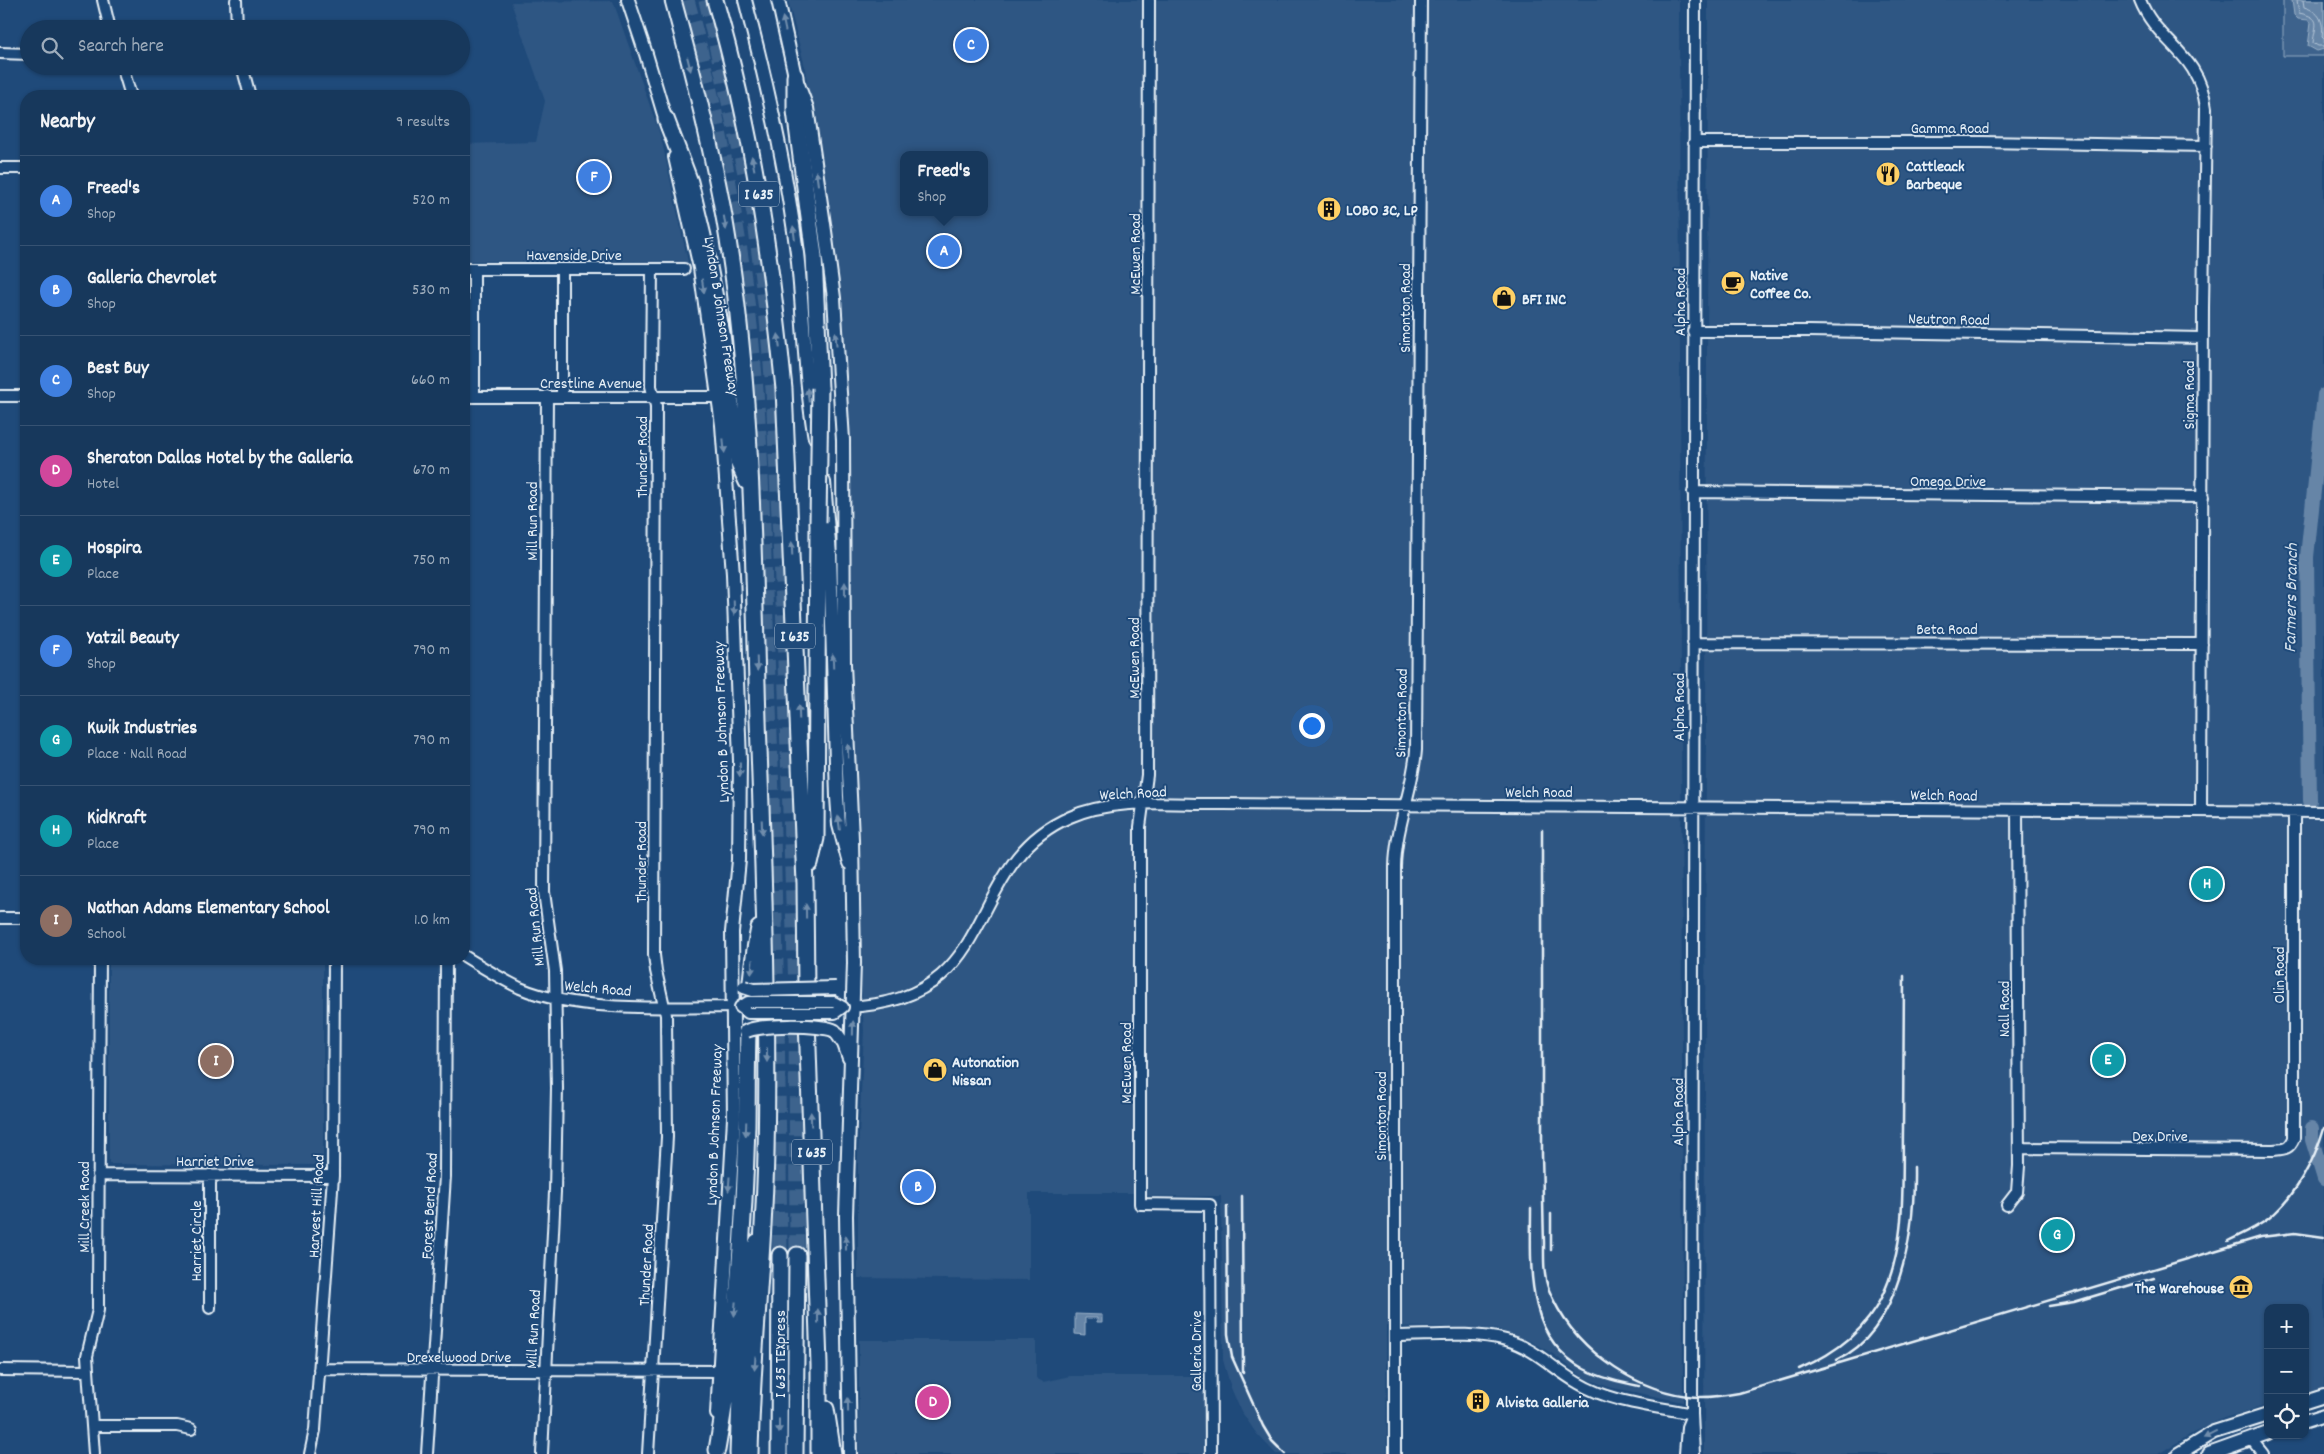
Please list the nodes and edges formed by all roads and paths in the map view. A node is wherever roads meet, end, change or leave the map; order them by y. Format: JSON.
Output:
{"nodes":[{"id":1,"x":103,"y":0,"type":"edge"},
{"id":2,"x":236,"y":0,"type":"edge"},
{"id":3,"x":673,"y":0,"type":"edge"},
{"id":4,"x":745,"y":0,"type":"edge"},
{"id":5,"x":778,"y":0,"type":"edge"},
{"id":6,"x":1149,"y":0,"type":"edge"},
{"id":7,"x":1421,"y":0,"type":"edge"},
{"id":8,"x":1695,"y":0,"type":"edge"},
{"id":9,"x":2140,"y":0,"type":"edge"},
{"id":10,"x":628,"y":1,"type":"edge"},
{"id":11,"x":715,"y":1,"type":"edge"},
{"id":12,"x":108,"y":20,"type":"edge"},
{"id":13,"x":237,"y":20,"type":"edge"},
{"id":14,"x":0,"y":53,"type":"edge"},
{"id":15,"x":20,"y":54,"type":"edge"},
{"id":16,"x":125,"y":75,"type":"edge"},
{"id":17,"x":244,"y":75,"type":"edge"},
{"id":18,"x":795,"y":76,"type":"junction"},
{"id":19,"x":129,"y":90,"type":"edge"},
{"id":20,"x":248,"y":90,"type":"edge"},
{"id":21,"x":666,"y":119,"type":"junction"},
{"id":22,"x":1694,"y":142,"type":"junction"},
{"id":23,"x":2206,"y":146,"type":"junction"},
{"id":24,"x":0,"y":168,"type":"edge"},
{"id":25,"x":20,"y":168,"type":"edge"},
{"id":26,"x":470,"y":269,"type":"edge"},
{"id":27,"x":562,"y":269,"type":"junction"},
{"id":28,"x":652,"y":269,"type":"junction"},
{"id":29,"x":684,"y":269,"type":"dead end"},
{"id":30,"x":1693,"y":331,"type":"junction"},
{"id":31,"x":2203,"y":338,"type":"junction"},
{"id":32,"x":0,"y":396,"type":"edge"},
{"id":33,"x":20,"y":396,"type":"edge"},
{"id":34,"x":546,"y":396,"type":"junction"},
{"id":35,"x":562,"y":396,"type":"junction"},
{"id":36,"x":470,"y":397,"type":"edge"},
{"id":37,"x":654,"y":397,"type":"junction"},
{"id":38,"x":719,"y":398,"type":"junction"},
{"id":39,"x":750,"y":490,"type":"junction"},
{"id":40,"x":1693,"y":492,"type":"junction"},
{"id":41,"x":2203,"y":497,"type":"junction"},
{"id":42,"x":1693,"y":643,"type":"junction"},
{"id":43,"x":2202,"y":644,"type":"junction"},
{"id":44,"x":1143,"y":805,"type":"junction"},
{"id":45,"x":1405,"y":805,"type":"junction"},
{"id":46,"x":1693,"y":808,"type":"junction"},
{"id":47,"x":2017,"y":810,"type":"junction"},
{"id":48,"x":2201,"y":811,"type":"junction"},
{"id":49,"x":2294,"y":812,"type":"junction"},
{"id":50,"x":2324,"y":812,"type":"edge"},
{"id":51,"x":852,"y":870,"type":"junction"},
{"id":52,"x":806,"y":883,"type":"junction"},
{"id":53,"x":764,"y":902,"type":"junction"},
{"id":54,"x":0,"y":918,"type":"edge"},
{"id":55,"x":20,"y":918,"type":"edge"},
{"id":56,"x":731,"y":955,"type":"junction"},
{"id":57,"x":470,"y":959,"type":"edge"},
{"id":58,"x":854,"y":963,"type":"junction"},
{"id":59,"x":100,"y":965,"type":"edge"},
{"id":60,"x":334,"y":965,"type":"edge"},
{"id":61,"x":446,"y":965,"type":"edge"},
{"id":62,"x":556,"y":998,"type":"junction"},
{"id":63,"x":664,"y":1006,"type":"junction"},
{"id":64,"x":736,"y":1007,"type":"junction"},
{"id":65,"x":848,"y":1007,"type":"junction"},
{"id":66,"x":734,"y":1044,"type":"junction"},
{"id":67,"x":851,"y":1068,"type":"junction"},
{"id":68,"x":2294,"y":1138,"type":"joint"},
{"id":69,"x":2019,"y":1148,"type":"junction"},
{"id":70,"x":98,"y":1174,"type":"junction"},
{"id":71,"x":210,"y":1175,"type":"junction"},
{"id":72,"x":333,"y":1176,"type":"junction"},
{"id":73,"x":2007,"y":1205,"type":"dead end"},
{"id":74,"x":763,"y":1227,"type":"junction"},
{"id":75,"x":1210,"y":1247,"type":"joint"},
{"id":76,"x":780,"y":1255,"type":"tunnel mouth"},
{"id":77,"x":797,"y":1255,"type":"tunnel mouth"},
{"id":78,"x":210,"y":1308,"type":"dead end"},
{"id":79,"x":1395,"y":1336,"type":"junction"},
{"id":80,"x":819,"y":1365,"type":"junction"},
{"id":81,"x":319,"y":1369,"type":"junction"},
{"id":82,"x":0,"y":1370,"type":"edge"},
{"id":83,"x":654,"y":1370,"type":"junction"},
{"id":84,"x":87,"y":1371,"type":"junction"},
{"id":85,"x":434,"y":1371,"type":"junction"},
{"id":86,"x":545,"y":1371,"type":"junction"},
{"id":87,"x":719,"y":1371,"type":"junction"},
{"id":88,"x":2324,"y":1396,"type":"edge"},
{"id":89,"x":2309,"y":1401,"type":"edge"},
{"id":90,"x":1692,"y":1414,"type":"junction"},
{"id":91,"x":2264,"y":1416,"type":"edge"},
{"id":92,"x":2324,"y":1416,"type":"edge"},
{"id":93,"x":2309,"y":1421,"type":"edge"},
{"id":94,"x":2245,"y":1423,"type":"junction"},
{"id":95,"x":92,"y":1426,"type":"junction"},
{"id":96,"x":191,"y":1429,"type":"dead end"},
{"id":97,"x":2264,"y":1435,"type":"edge"},
{"id":98,"x":2251,"y":1439,"type":"junction"},
{"id":99,"x":717,"y":1452,"type":"edge"},
{"id":100,"x":94,"y":1454,"type":"edge"},
{"id":101,"x":310,"y":1454,"type":"edge"},
{"id":102,"x":427,"y":1454,"type":"edge"},
{"id":103,"x":542,"y":1454,"type":"edge"},
{"id":104,"x":648,"y":1454,"type":"edge"},
{"id":105,"x":738,"y":1454,"type":"edge"},
{"id":106,"x":750,"y":1454,"type":"edge"},
{"id":107,"x":779,"y":1454,"type":"edge"},
{"id":108,"x":796,"y":1454,"type":"edge"},
{"id":109,"x":819,"y":1454,"type":"edge"},
{"id":110,"x":833,"y":1454,"type":"edge"},
{"id":111,"x":850,"y":1454,"type":"edge"},
{"id":112,"x":1211,"y":1454,"type":"edge"},
{"id":113,"x":1395,"y":1454,"type":"edge"},
{"id":114,"x":1685,"y":1454,"type":"edge"},
{"id":115,"x":1694,"y":1454,"type":"edge"},
{"id":116,"x":2178,"y":1454,"type":"edge"},
{"id":117,"x":2210,"y":1454,"type":"edge"},
{"id":118,"x":2263,"y":1454,"type":"edge"}],
"edges":[{"from":1,"to":12,"type":"street"},
{"from":2,"to":13,"type":"street"},
{"from":3,"to":39,"type":"highway","name":"Lyndon B Johnson Freeway","number":"I 635","one_way":true},
{"from":51,"to":4,"type":"main road","one_way":true},
{"from":18,"to":5,"type":"main road","one_way":true},
{"from":6,"to":44,"type":"street","name":"McEwen Road"},
{"from":7,"to":45,"type":"street","name":"Simonton Road"},
{"from":8,"to":22,"type":"street","name":"Alpha Road"},
{"from":9,"to":23,"type":"street","name":"Sigma Road"},
{"from":10,"to":21,"type":"main road","name":"Lyndon B Johnson Freeway"},
{"from":52,"to":11,"type":"highway","number":"I 635","one_way":true},
{"from":14,"to":15,"type":"street"},
{"from":16,"to":19,"type":"street"},
{"from":17,"to":20,"type":"street"},
{"from":51,"to":18,"type":"main road","one_way":true},
{"from":18,"to":52,"type":"highway","bridge":true},
{"from":21,"to":38,"type":"main road","name":"Lyndon B Johnson Freeway","one_way":true},
{"from":21,"to":39,"type":"highway"},
{"from":22,"to":23,"type":"street","name":"Gamma Road"},
{"from":22,"to":30,"type":"street","name":"Alpha Road"},
{"from":23,"to":31,"type":"street","name":"Sigma Road"},
{"from":24,"to":25,"type":"street"},
{"from":26,"to":27,"type":"street","name":"Havenside Drive"},
{"from":27,"to":28,"type":"street","name":"Havenside Drive"},
{"from":27,"to":35,"type":"street"},
{"from":28,"to":29,"type":"street","name":"Havenside Drive"},
{"from":28,"to":37,"type":"street","name":"Thunder Road"},
{"from":30,"to":31,"type":"street","name":"Neutron Road"},
{"from":30,"to":40,"type":"street","name":"Alpha Road"},
{"from":31,"to":41,"type":"street","name":"Sigma Road"},
{"from":32,"to":33,"type":"street"},
{"from":34,"to":35,"type":"street","name":"Crestline Avenue"},
{"from":34,"to":36,"type":"street","name":"Crestline Avenue"},
{"from":34,"to":62,"type":"street","name":"Mill Run Road"},
{"from":35,"to":37,"type":"street","name":"Crestline Avenue"},
{"from":37,"to":38,"type":"street","name":"Crestline Avenue"},
{"from":37,"to":63,"type":"street","name":"Thunder Road"},
{"from":38,"to":56,"type":"main road","name":"Lyndon B Johnson Freeway","one_way":true},
{"from":39,"to":53,"type":"highway","name":"Lyndon B Johnson Freeway","number":"I 635","one_way":true},
{"from":40,"to":41,"type":"street","name":"Omega Drive"},
{"from":40,"to":42,"type":"street","name":"Alpha Road"},
{"from":41,"to":43,"type":"street","name":"Sigma Road"},
{"from":42,"to":43,"type":"street","name":"Beta Road"},
{"from":42,"to":46,"type":"street","name":"Alpha Road"},
{"from":43,"to":48,"type":"street","name":"Sigma Road"},
{"from":44,"to":45,"type":"street","name":"Welch Road"},
{"from":44,"to":65,"type":"street","name":"Welch Road"},
{"from":44,"to":75,"type":"street","name":"McEwen Road"},
{"from":45,"to":46,"type":"street","name":"Welch Road"},
{"from":45,"to":79,"type":"street","name":"Simonton Road"},
{"from":46,"to":47,"type":"street","name":"Welch Road"},
{"from":46,"to":90,"type":"street","name":"Alpha Road"},
{"from":47,"to":48,"type":"street","name":"Welch Road"},
{"from":47,"to":69,"type":"street","name":"Nall Road"},
{"from":48,"to":49,"type":"street","name":"Welch Road"},
{"from":49,"to":50,"type":"street","name":"Welch Road"},
{"from":49,"to":68,"type":"street","name":"Olin Road"},
{"from":51,"to":58,"type":"main road"},
{"from":80,"to":52,"type":"highway","number":"I 635","one_way":true},
{"from":53,"to":74,"type":"highway","name":"Lyndon B Johnson Freeway","number":"I 635","one_way":true},
{"from":53,"to":99,"type":"highway","one_way":true},
{"from":54,"to":55,"type":"street"},
{"from":56,"to":58,"type":"main road","bridge":true},
{"from":56,"to":64,"type":"main road","name":"Lyndon B Johnson Freeway"},
{"from":57,"to":62,"type":"street","name":"Welch Road"},
{"from":58,"to":65,"type":"main road"},
{"from":59,"to":70,"type":"street","name":"Mill Creek Road"},
{"from":60,"to":72,"type":"street","name":"Harvest Hill Road"},
{"from":61,"to":85,"type":"street","name":"Forest Bend Road"},
{"from":62,"to":63,"type":"street","name":"Welch Road"},
{"from":62,"to":86,"type":"street","name":"Mill Run Road"},
{"from":63,"to":64,"type":"street","name":"Welch Road"},
{"from":63,"to":83,"type":"street","name":"Thunder Road"},
{"from":64,"to":65,"type":"street","name":"Welch Road","bridge":true},
{"from":64,"to":66,"type":"main road","name":"Lyndon B Johnson Freeway"},
{"from":67,"to":65,"type":"main road","one_way":true},
{"from":66,"to":67,"type":"main road","bridge":true},
{"from":66,"to":87,"type":"main road","name":"Lyndon B Johnson Freeway","one_way":true},
{"from":111,"to":67,"type":"main road","one_way":true},
{"from":68,"to":69,"type":"street","name":"Dex Drive"},
{"from":69,"to":73,"type":"street","name":"Nall Road"},
{"from":70,"to":71,"type":"street","name":"Harriet Drive"},
{"from":70,"to":84,"type":"street","name":"Mill Creek Road"},
{"from":71,"to":72,"type":"street","name":"Harriet Drive"},
{"from":71,"to":78,"type":"street","name":"Harriet Circle"},
{"from":72,"to":81,"type":"street","name":"Harvest Hill Road"},
{"from":74,"to":105,"type":"highway"},
{"from":74,"to":106,"type":"highway","name":"Lyndon B Johnson Freeway","number":"I 635","one_way":true},
{"from":75,"to":112,"type":"street","name":"Galleria Drive"},
{"from":76,"to":107,"type":"highway","name":"I 635 TEXpress","one_way":true},
{"from":77,"to":108,"type":"highway","name":"I 635 TEXpress"},
{"from":79,"to":90,"type":"street"},
{"from":79,"to":113,"type":"street","name":"Simonton Road"},
{"from":80,"to":109,"type":"highway","number":"I 635"},
{"from":80,"to":110,"type":"highway"},
{"from":81,"to":85,"type":"street","name":"Drexelwood Drive"},
{"from":81,"to":101,"type":"street","name":"Harvest Hill Road"},
{"from":82,"to":84,"type":"street"},
{"from":83,"to":86,"type":"street","name":"Drexelwood Drive"},
{"from":83,"to":87,"type":"street","name":"Drexelwood Drive"},
{"from":83,"to":104,"type":"street","name":"Thunder Road"},
{"from":84,"to":95,"type":"street","name":"Mill Creek Road"},
{"from":85,"to":86,"type":"street","name":"Drexelwood Drive"},
{"from":85,"to":102,"type":"street","name":"Forest Bend Road"},
{"from":86,"to":103,"type":"street","name":"Mill Run Road"},
{"from":87,"to":99,"type":"main road","name":"Lyndon B Johnson Freeway"},
{"from":88,"to":89,"type":"main road"},
{"from":90,"to":114,"type":"street","name":"Alpha Road"},
{"from":90,"to":115,"type":"street","name":"Alpha Road"},
{"from":91,"to":94,"type":"main road"},
{"from":92,"to":93,"type":"main road"},
{"from":94,"to":98,"type":"main road"},
{"from":94,"to":116,"type":"main road","one_way":true},
{"from":95,"to":96,"type":"street"},
{"from":95,"to":100,"type":"street","name":"Mill Creek Road"},
{"from":97,"to":98,"type":"main road"},
{"from":98,"to":117,"type":"main road"},
{"from":98,"to":118,"type":"street"}]}
